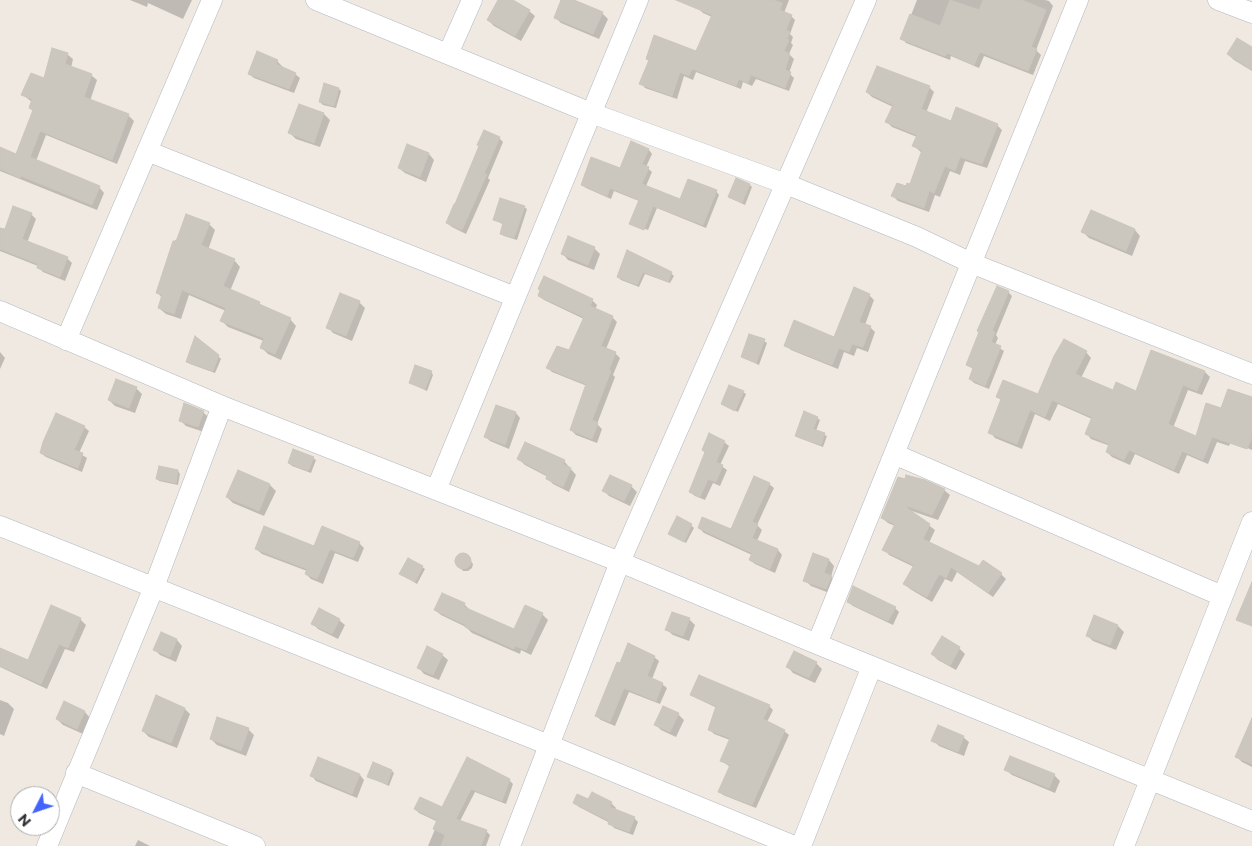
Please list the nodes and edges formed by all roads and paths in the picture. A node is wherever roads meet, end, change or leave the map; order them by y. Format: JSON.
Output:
{"nodes":[{"id":1,"x":212,"y":0,"type":"edge"},
{"id":2,"x":316,"y":0,"type":"edge"},
{"id":3,"x":472,"y":0,"type":"edge"},
{"id":4,"x":638,"y":0,"type":"edge"},
{"id":5,"x":865,"y":0,"type":"edge"},
{"id":6,"x":1078,"y":0,"type":"edge"},
{"id":7,"x":1218,"y":0,"type":"edge"},
{"id":8,"x":1252,"y":13,"type":"edge"},
{"id":9,"x":448,"y":54,"type":"junction"},
{"id":10,"x":591,"y":113,"type":"junction"},
{"id":11,"x":147,"y":151,"type":"junction"},
{"id":12,"x":786,"y":184,"type":"junction"},
{"id":13,"x":971,"y":263,"type":"junction"},
{"id":14,"x":515,"y":298,"type":"junction"},
{"id":15,"x":0,"y":312,"type":"edge"},
{"id":16,"x":66,"y":340,"type":"junction"},
{"id":17,"x":1252,"y":374,"type":"edge"},
{"id":18,"x":222,"y":406,"type":"junction"},
{"id":19,"x":894,"y":454,"type":"junction"},
{"id":20,"x":436,"y":490,"type":"junction"},
{"id":21,"x":1252,"y":522,"type":"edge"},
{"id":22,"x":0,"y":526,"type":"edge"},
{"id":23,"x":620,"y":562,"type":"junction"},
{"id":24,"x":154,"y":587,"type":"junction"},
{"id":25,"x":1222,"y":596,"type":"junction"},
{"id":26,"x":817,"y":644,"type":"junction"},
{"id":27,"x":872,"y":666,"type":"junction"},
{"id":28,"x":549,"y":745,"type":"junction"},
{"id":29,"x":76,"y":773,"type":"junction"},
{"id":30,"x":1150,"y":779,"type":"junction"},
{"id":31,"x":1252,"y":821,"type":"edge"},
{"id":32,"x":47,"y":846,"type":"edge"},
{"id":33,"x":255,"y":846,"type":"edge"},
{"id":34,"x":510,"y":846,"type":"edge"},
{"id":35,"x":794,"y":846,"type":"edge"},
{"id":36,"x":801,"y":846,"type":"edge"},
{"id":37,"x":1124,"y":846,"type":"edge"}],
"edges":[{"from":1,"to":11,"type":"street"},
{"from":2,"to":9,"type":"street"},
{"from":3,"to":9,"type":"street"},
{"from":4,"to":10,"type":"street"},
{"from":5,"to":12,"type":"street"},
{"from":6,"to":13,"type":"street"},
{"from":7,"to":8,"type":"street"},
{"from":9,"to":10,"type":"street"},
{"from":10,"to":12,"type":"street"},
{"from":10,"to":14,"type":"street"},
{"from":11,"to":14,"type":"street"},
{"from":11,"to":16,"type":"street"},
{"from":12,"to":13,"type":"street"},
{"from":12,"to":23,"type":"street"},
{"from":13,"to":17,"type":"street"},
{"from":13,"to":19,"type":"street"},
{"from":14,"to":20,"type":"street"},
{"from":15,"to":16,"type":"street"},
{"from":16,"to":18,"type":"street"},
{"from":18,"to":20,"type":"street"},
{"from":18,"to":24,"type":"street"},
{"from":19,"to":25,"type":"street"},
{"from":19,"to":26,"type":"street"},
{"from":20,"to":23,"type":"street"},
{"from":21,"to":25,"type":"street"},
{"from":22,"to":24,"type":"street"},
{"from":23,"to":26,"type":"street"},
{"from":23,"to":28,"type":"street"},
{"from":24,"to":28,"type":"street"},
{"from":24,"to":29,"type":"street"},
{"from":25,"to":30,"type":"street"},
{"from":26,"to":27,"type":"street"},
{"from":27,"to":30,"type":"street"},
{"from":27,"to":36,"type":"street"},
{"from":28,"to":34,"type":"street"},
{"from":28,"to":35,"type":"street"},
{"from":29,"to":32,"type":"street"},
{"from":29,"to":33,"type":"street"},
{"from":30,"to":31,"type":"street"},
{"from":30,"to":37,"type":"street"}]}
